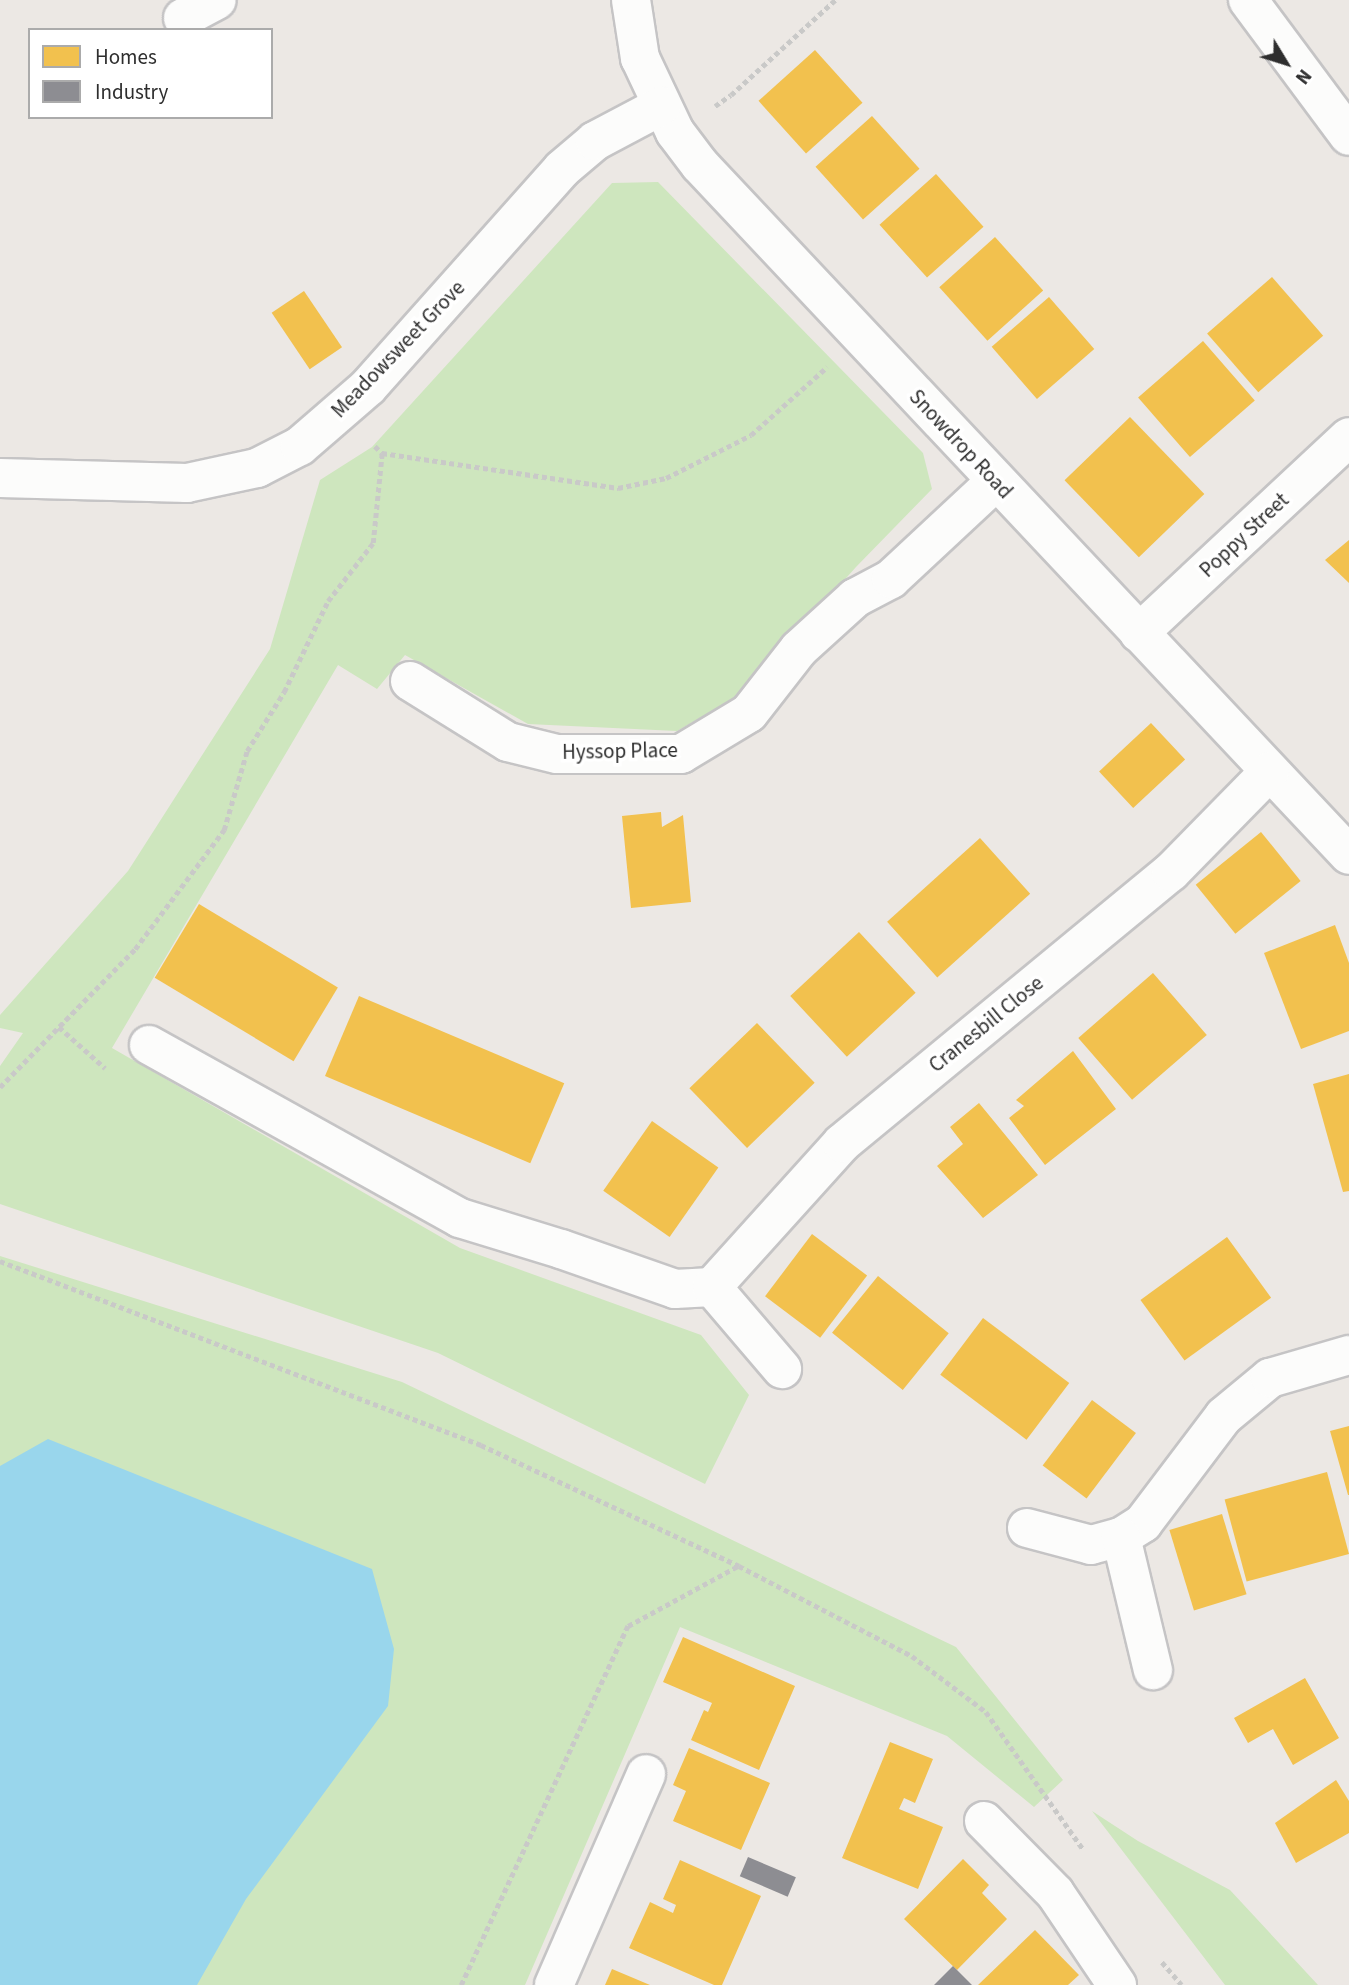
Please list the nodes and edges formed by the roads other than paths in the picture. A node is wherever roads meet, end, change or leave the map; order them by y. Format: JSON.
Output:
{"nodes":[{"id":1,"x":217,"y":0,"type":"edge"},
{"id":2,"x":631,"y":0,"type":"edge"},
{"id":3,"x":1248,"y":0,"type":"edge"},
{"id":4,"x":183,"y":18,"type":"dead end"},
{"id":5,"x":668,"y":119,"type":"junction"},
{"id":6,"x":1349,"y":136,"type":"edge"},
{"id":7,"x":1349,"y":437,"type":"edge"},
{"id":8,"x":0,"y":478,"type":"edge"},
{"id":9,"x":996,"y":481,"type":"junction"},
{"id":10,"x":1139,"y":633,"type":"junction"},
{"id":11,"x":411,"y":681,"type":"dead end"},
{"id":12,"x":1270,"y":771,"type":"junction"},
{"id":13,"x":1349,"y":855,"type":"edge"},
{"id":14,"x":149,"y":1045,"type":"dead end"},
{"id":15,"x":712,"y":1287,"type":"junction"},
{"id":16,"x":1349,"y":1355,"type":"edge"},
{"id":17,"x":782,"y":1369,"type":"dead end"},
{"id":18,"x":1027,"y":1528,"type":"dead end"},
{"id":19,"x":1121,"y":1537,"type":"junction"},
{"id":20,"x":1153,"y":1670,"type":"dead end"},
{"id":21,"x":646,"y":1774,"type":"dead end"},
{"id":22,"x":984,"y":1821,"type":"dead end"},
{"id":23,"x":554,"y":1985,"type":"edge"},
{"id":24,"x":1117,"y":1985,"type":"edge"}],
"edges":[{"from":1,"to":4,"type":"street"},
{"from":2,"to":5,"type":"street","name":"Snowdrop Road"},
{"from":3,"to":6,"type":"street"},
{"from":5,"to":8,"type":"street","name":"Meadowsweet Grove"},
{"from":5,"to":9,"type":"street","name":"Snowdrop Road"},
{"from":7,"to":10,"type":"street","name":"Poppy Street"},
{"from":9,"to":10,"type":"street","name":"Snowdrop Road"},
{"from":9,"to":11,"type":"street","name":"Hyssop Place"},
{"from":10,"to":12,"type":"street","name":"Snowdrop Road"},
{"from":12,"to":13,"type":"street","name":"Snowdrop Road"},
{"from":12,"to":15,"type":"street","name":"Cranesbill Close"},
{"from":14,"to":15,"type":"street"},
{"from":15,"to":17,"type":"street"},
{"from":16,"to":19,"type":"street"},
{"from":18,"to":19,"type":"street"},
{"from":19,"to":20,"type":"street"},
{"from":21,"to":23,"type":"street"},
{"from":22,"to":24,"type":"street"}]}
